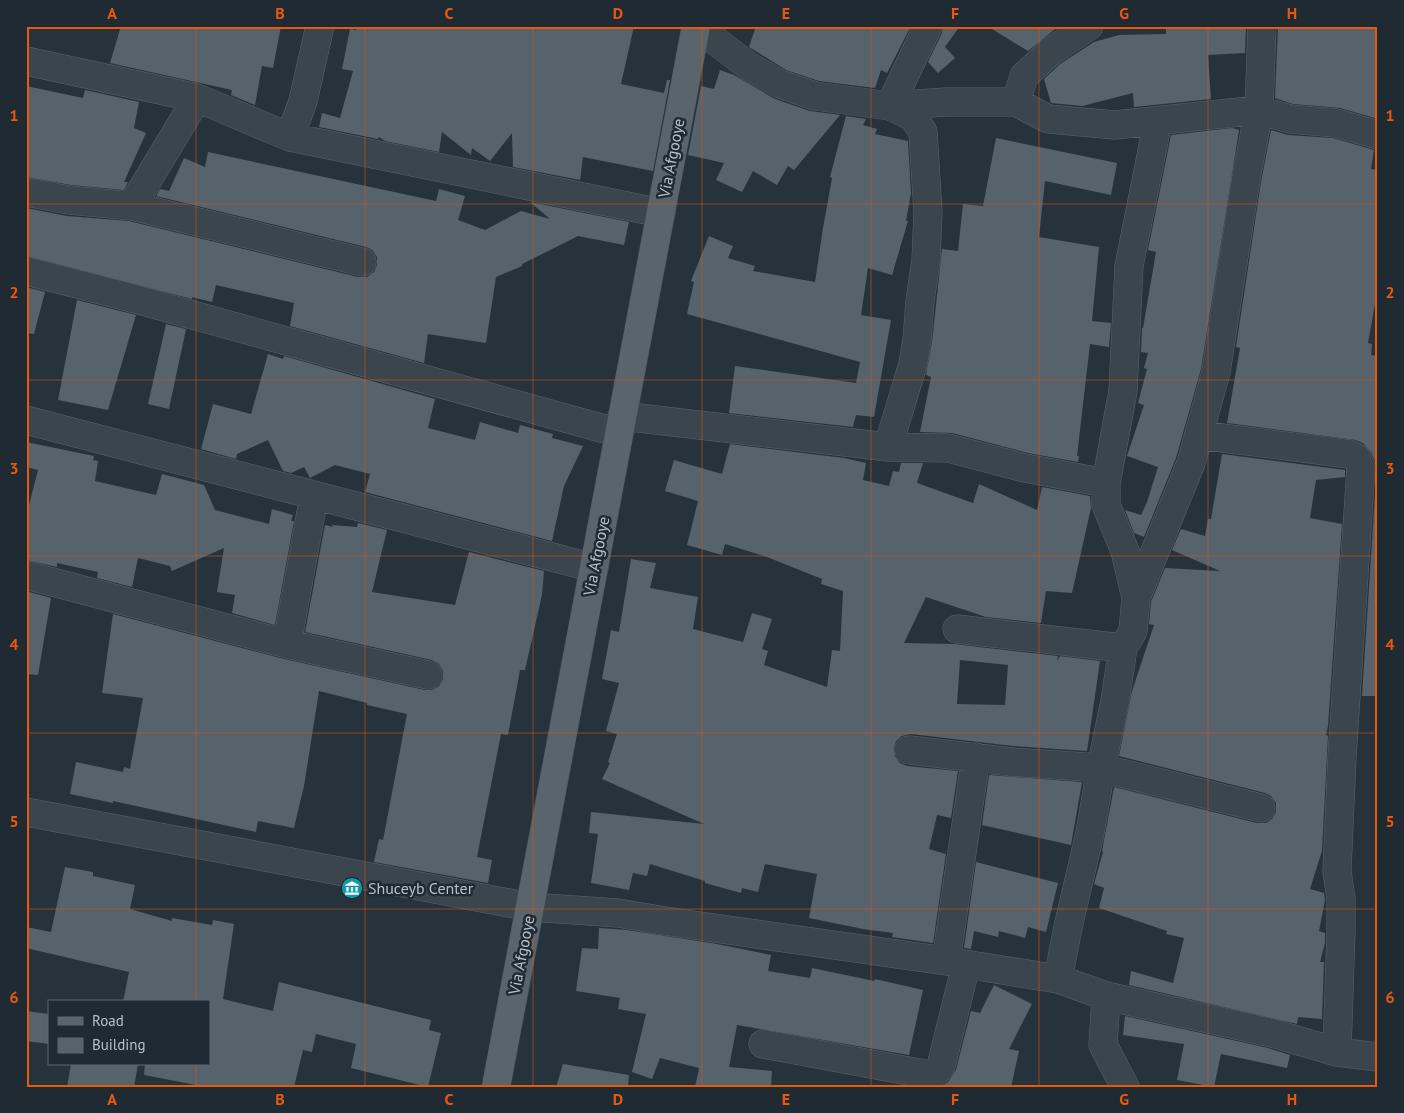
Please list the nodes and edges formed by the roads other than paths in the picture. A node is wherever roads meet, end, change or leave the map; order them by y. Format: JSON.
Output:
{"nodes":[{"id":1,"x":320,"y":26,"type":"edge"},
{"id":2,"x":696,"y":26,"type":"edge"},
{"id":3,"x":928,"y":26,"type":"edge"},
{"id":4,"x":1090,"y":26,"type":"edge"},
{"id":5,"x":1262,"y":26,"type":"edge"},
{"id":6,"x":26,"y":61,"type":"edge"},
{"id":7,"x":197,"y":98,"type":"junction"},
{"id":8,"x":1016,"y":102,"type":"junction"},
{"id":9,"x":890,"y":106,"type":"junction"},
{"id":10,"x":1259,"y":110,"type":"junction"},
{"id":11,"x":1158,"y":121,"type":"junction"},
{"id":12,"x":1378,"y":135,"type":"edge"},
{"id":13,"x":290,"y":137,"type":"junction"},
{"id":14,"x":26,"y":192,"type":"edge"},
{"id":15,"x":132,"y":206,"type":"junction"},
{"id":16,"x":660,"y":213,"type":"junction"},
{"id":17,"x":362,"y":262,"type":"dead end"},
{"id":18,"x":26,"y":271,"type":"edge"},
{"id":19,"x":26,"y":420,"type":"edge"},
{"id":20,"x":621,"y":424,"type":"junction"},
{"id":21,"x":1199,"y":435,"type":"junction"},
{"id":22,"x":888,"y":448,"type":"junction"},
{"id":23,"x":1106,"y":483,"type":"junction"},
{"id":24,"x":314,"y":496,"type":"junction"},
{"id":25,"x":594,"y":568,"type":"junction"},
{"id":26,"x":26,"y":574,"type":"edge"},
{"id":27,"x":1136,"y":598,"type":"junction"},
{"id":28,"x":957,"y":629,"type":"dead end"},
{"id":29,"x":287,"y":644,"type":"junction"},
{"id":30,"x":1122,"y":648,"type":"junction"},
{"id":31,"x":428,"y":675,"type":"dead end"},
{"id":32,"x":909,"y":750,"type":"dead end"},
{"id":33,"x":976,"y":757,"type":"junction"},
{"id":34,"x":1101,"y":768,"type":"junction"},
{"id":35,"x":1261,"y":808,"type":"dead end"},
{"id":36,"x":26,"y":812,"type":"edge"},
{"id":37,"x":530,"y":907,"type":"junction"},
{"id":38,"x":956,"y":963,"type":"junction"},
{"id":39,"x":1058,"y":980,"type":"junction"},
{"id":40,"x":1106,"y":996,"type":"junction"},
{"id":41,"x":763,"y":1044,"type":"dead end"},
{"id":42,"x":1337,"y":1052,"type":"junction"},
{"id":43,"x":1378,"y":1057,"type":"edge"},
{"id":44,"x":496,"y":1087,"type":"edge"},
{"id":45,"x":1125,"y":1087,"type":"edge"}],
"edges":[{"from":1,"to":13,"type":"street"},
{"from":2,"to":9,"type":"street"},
{"from":2,"to":16,"type":"main road","name":"Via Afgooye"},
{"from":3,"to":9,"type":"street"},
{"from":4,"to":8,"type":"street"},
{"from":5,"to":10,"type":"street"},
{"from":6,"to":7,"type":"street"},
{"from":7,"to":13,"type":"street"},
{"from":7,"to":15,"type":"street"},
{"from":8,"to":9,"type":"street"},
{"from":8,"to":11,"type":"street"},
{"from":9,"to":22,"type":"street"},
{"from":10,"to":11,"type":"street"},
{"from":10,"to":12,"type":"street"},
{"from":10,"to":21,"type":"street"},
{"from":11,"to":23,"type":"street"},
{"from":13,"to":16,"type":"street"},
{"from":14,"to":15,"type":"street"},
{"from":15,"to":17,"type":"street"},
{"from":16,"to":20,"type":"main road","name":"Via Afgooye"},
{"from":18,"to":20,"type":"street"},
{"from":19,"to":24,"type":"street"},
{"from":20,"to":22,"type":"street"},
{"from":20,"to":25,"type":"main road","name":"Via Afgooye"},
{"from":21,"to":27,"type":"street"},
{"from":21,"to":42,"type":"street"},
{"from":22,"to":23,"type":"street"},
{"from":23,"to":27,"type":"street"},
{"from":24,"to":25,"type":"street"},
{"from":24,"to":29,"type":"street"},
{"from":25,"to":37,"type":"main road","name":"Via Afgooye"},
{"from":26,"to":29,"type":"street"},
{"from":27,"to":30,"type":"street"},
{"from":28,"to":30,"type":"street"},
{"from":29,"to":31,"type":"street"},
{"from":30,"to":34,"type":"street"},
{"from":32,"to":33,"type":"street"},
{"from":33,"to":34,"type":"street"},
{"from":33,"to":38,"type":"street"},
{"from":34,"to":35,"type":"street"},
{"from":34,"to":39,"type":"street"},
{"from":36,"to":37,"type":"street"},
{"from":37,"to":38,"type":"street"},
{"from":37,"to":44,"type":"main road","name":"Via Afgooye"},
{"from":38,"to":39,"type":"street"},
{"from":38,"to":41,"type":"street"},
{"from":39,"to":40,"type":"street"},
{"from":40,"to":42,"type":"street"},
{"from":40,"to":45,"type":"street"},
{"from":42,"to":43,"type":"street"}]}
